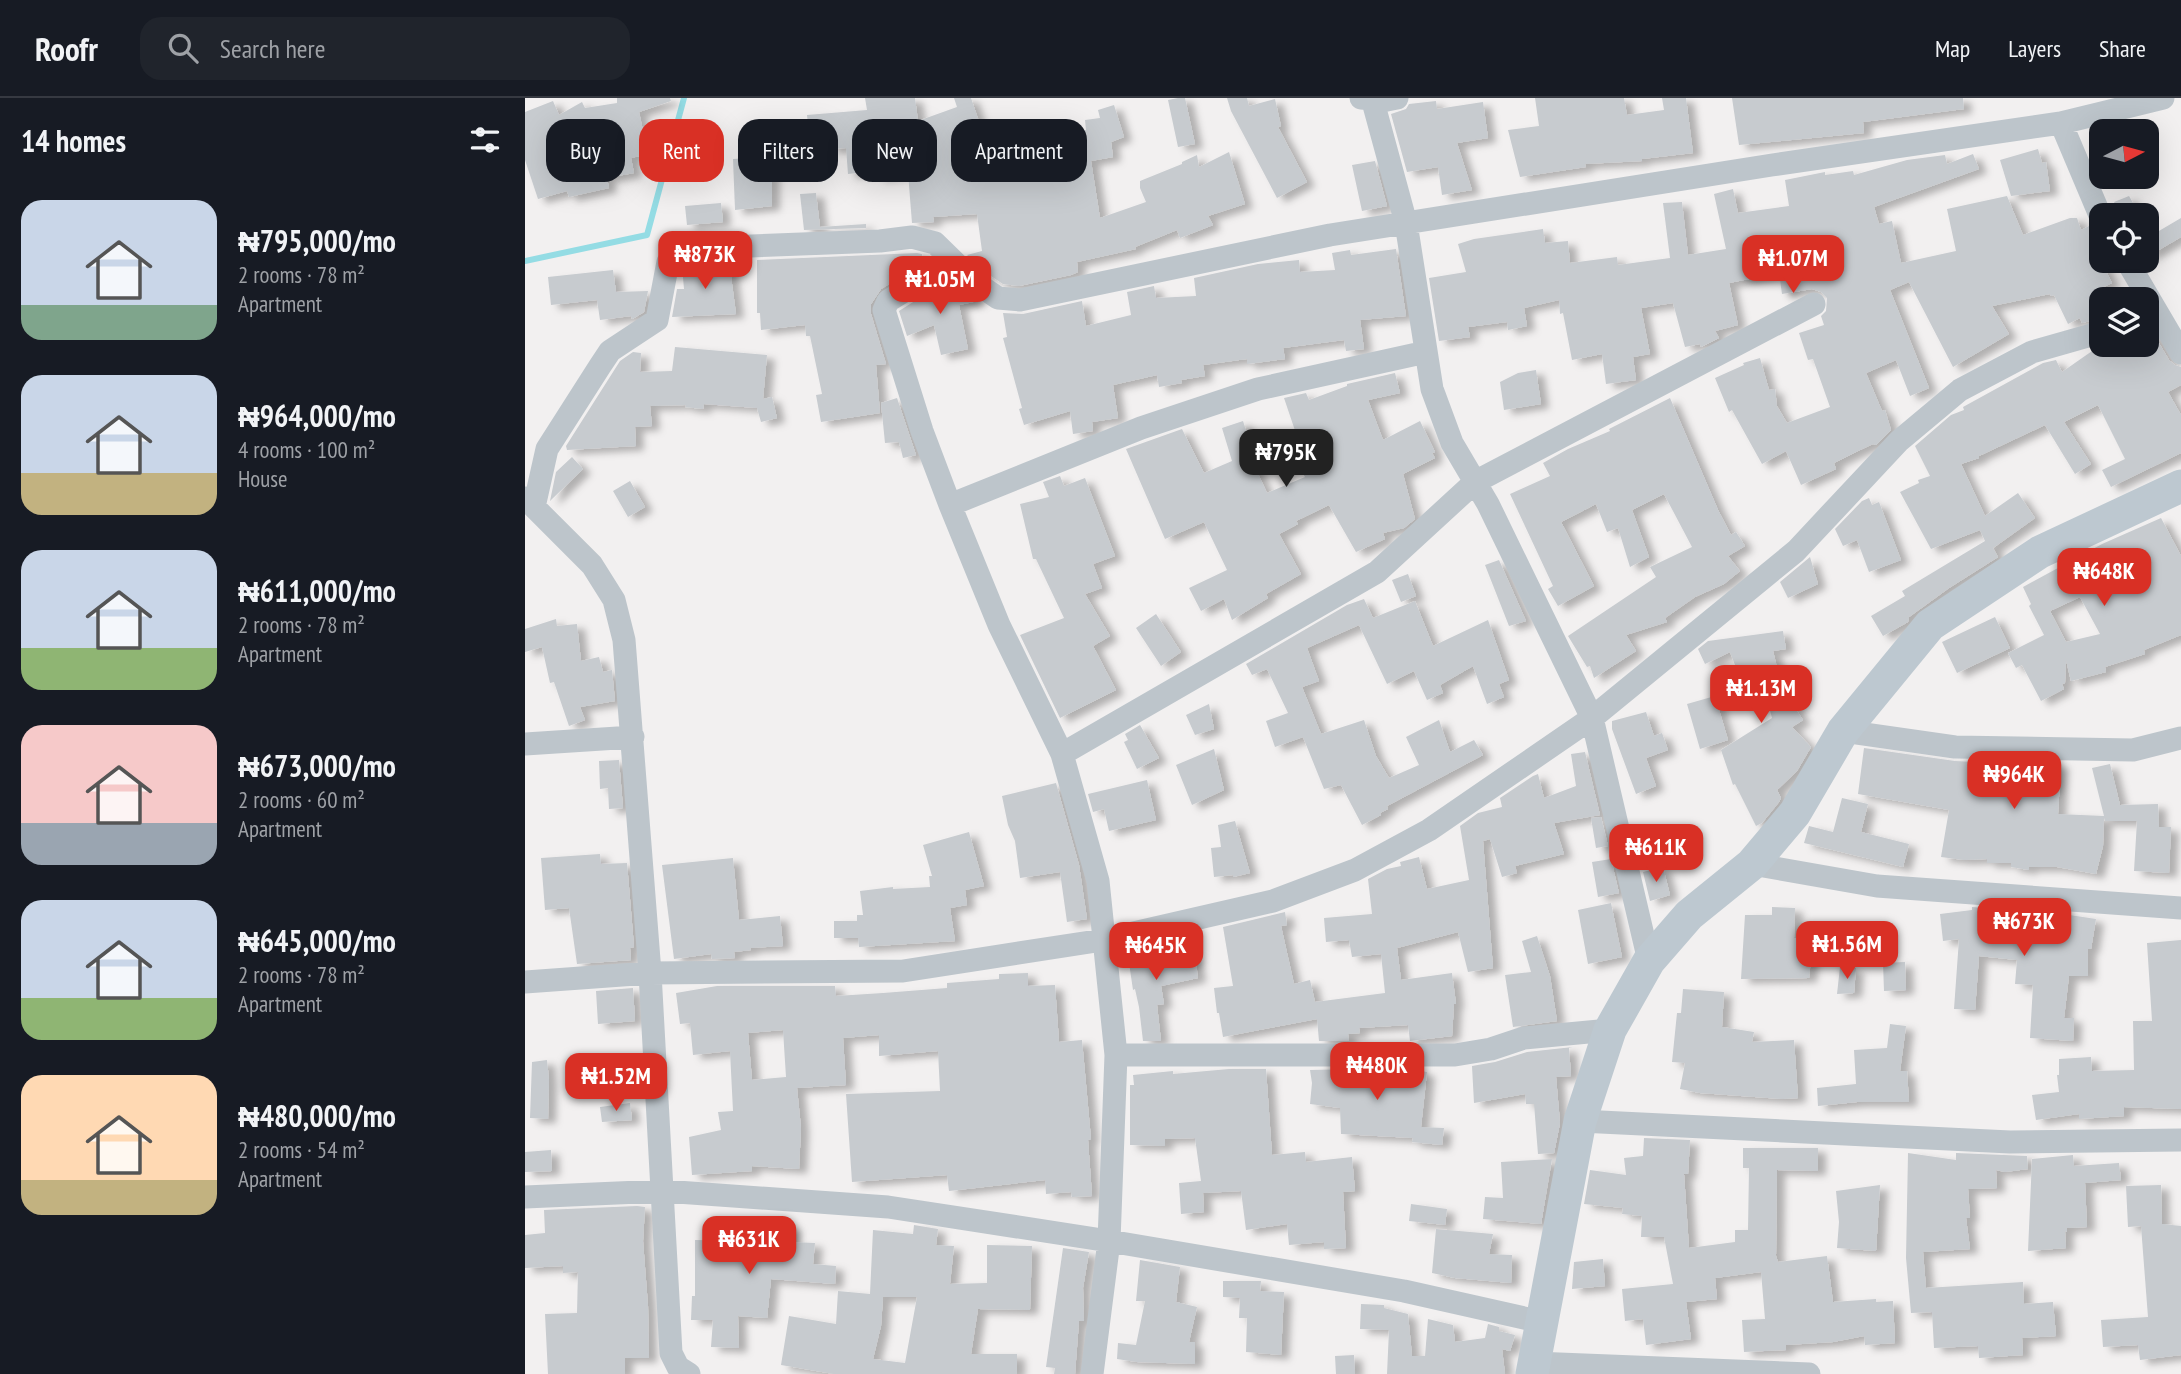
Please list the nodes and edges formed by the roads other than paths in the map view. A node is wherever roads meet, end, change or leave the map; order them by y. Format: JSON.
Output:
{"nodes":[{"id":1,"x":1357,"y":98,"type":"edge"},
{"id":2,"x":1372,"y":98,"type":"edge"},
{"id":3,"x":1397,"y":98,"type":"edge"},
{"id":4,"x":2163,"y":98,"type":"edge"},
{"id":5,"x":2061,"y":123,"type":"junction"},
{"id":6,"x":2095,"y":203,"type":"edge"},
{"id":7,"x":1406,"y":223,"type":"junction"},
{"id":8,"x":953,"y":261,"type":"junction"},
{"id":9,"x":1814,"y":304,"type":"dead end"},
{"id":10,"x":2159,"y":325,"type":"edge"},
{"id":11,"x":2089,"y":336,"type":"edge"},
{"id":12,"x":1426,"y":352,"type":"junction"},
{"id":13,"x":2181,"y":353,"type":"edge"},
{"id":14,"x":1475,"y":482,"type":"junction"},
{"id":15,"x":2181,"y":486,"type":"edge"},
{"id":16,"x":530,"y":503,"type":"edge"},
{"id":17,"x":950,"y":505,"type":"junction"},
{"id":18,"x":1592,"y":718,"type":"junction"},
{"id":19,"x":1843,"y":731,"type":"junction"},
{"id":20,"x":633,"y":737,"type":"junction"},
{"id":21,"x":2181,"y":738,"type":"edge"},
{"id":22,"x":525,"y":744,"type":"edge"},
{"id":23,"x":1062,"y":754,"type":"junction"},
{"id":24,"x":1752,"y":864,"type":"junction"},
{"id":25,"x":2181,"y":908,"type":"edge"},
{"id":26,"x":1103,"y":940,"type":"junction"},
{"id":27,"x":1649,"y":961,"type":"junction"},
{"id":28,"x":650,"y":973,"type":"junction"},
{"id":29,"x":525,"y":982,"type":"edge"},
{"id":30,"x":1610,"y":1030,"type":"junction"},
{"id":31,"x":1116,"y":1055,"type":"junction"},
{"id":32,"x":1580,"y":1121,"type":"junction"},
{"id":33,"x":2181,"y":1140,"type":"edge"},
{"id":34,"x":663,"y":1191,"type":"junction"},
{"id":35,"x":525,"y":1197,"type":"edge"},
{"id":36,"x":1109,"y":1241,"type":"junction"},
{"id":37,"x":1542,"y":1322,"type":"junction"},
{"id":38,"x":1533,"y":1368,"type":"edge"},
{"id":39,"x":689,"y":1374,"type":"edge"},
{"id":40,"x":1091,"y":1374,"type":"edge"},
{"id":41,"x":1808,"y":1374,"type":"edge"}],
"edges":[{"from":1,"to":2,"type":"street"},
{"from":2,"to":3,"type":"street"},
{"from":2,"to":7,"type":"street"},
{"from":4,"to":5,"type":"street"},
{"from":5,"to":6,"type":"street"},
{"from":5,"to":7,"type":"street"},
{"from":7,"to":8,"type":"street"},
{"from":7,"to":12,"type":"street"},
{"from":8,"to":16,"type":"street"},
{"from":8,"to":17,"type":"street"},
{"from":9,"to":14,"type":"street"},
{"from":10,"to":13,"type":"street"},
{"from":11,"to":18,"type":"street"},
{"from":12,"to":14,"type":"street"},
{"from":12,"to":17,"type":"street"},
{"from":14,"to":18,"type":"street"},
{"from":14,"to":23,"type":"street"},
{"from":15,"to":19,"type":"street"},
{"from":16,"to":20,"type":"street"},
{"from":17,"to":23,"type":"street"},
{"from":18,"to":26,"type":"street"},
{"from":18,"to":27,"type":"street"},
{"from":19,"to":21,"type":"street"},
{"from":19,"to":24,"type":"street"},
{"from":20,"to":22,"type":"street"},
{"from":20,"to":28,"type":"street"},
{"from":23,"to":26,"type":"street"},
{"from":24,"to":25,"type":"street"},
{"from":24,"to":27,"type":"street"},
{"from":26,"to":28,"type":"street"},
{"from":26,"to":31,"type":"street"},
{"from":27,"to":30,"type":"street"},
{"from":28,"to":29,"type":"street"},
{"from":28,"to":34,"type":"street"},
{"from":30,"to":31,"type":"street"},
{"from":30,"to":32,"type":"street"},
{"from":31,"to":36,"type":"street"},
{"from":32,"to":33,"type":"street"},
{"from":32,"to":37,"type":"street"},
{"from":34,"to":35,"type":"street"},
{"from":34,"to":36,"type":"street"},
{"from":34,"to":39,"type":"street"},
{"from":36,"to":37,"type":"street"},
{"from":36,"to":40,"type":"street"},
{"from":37,"to":38,"type":"street"},
{"from":38,"to":41,"type":"street"}]}
